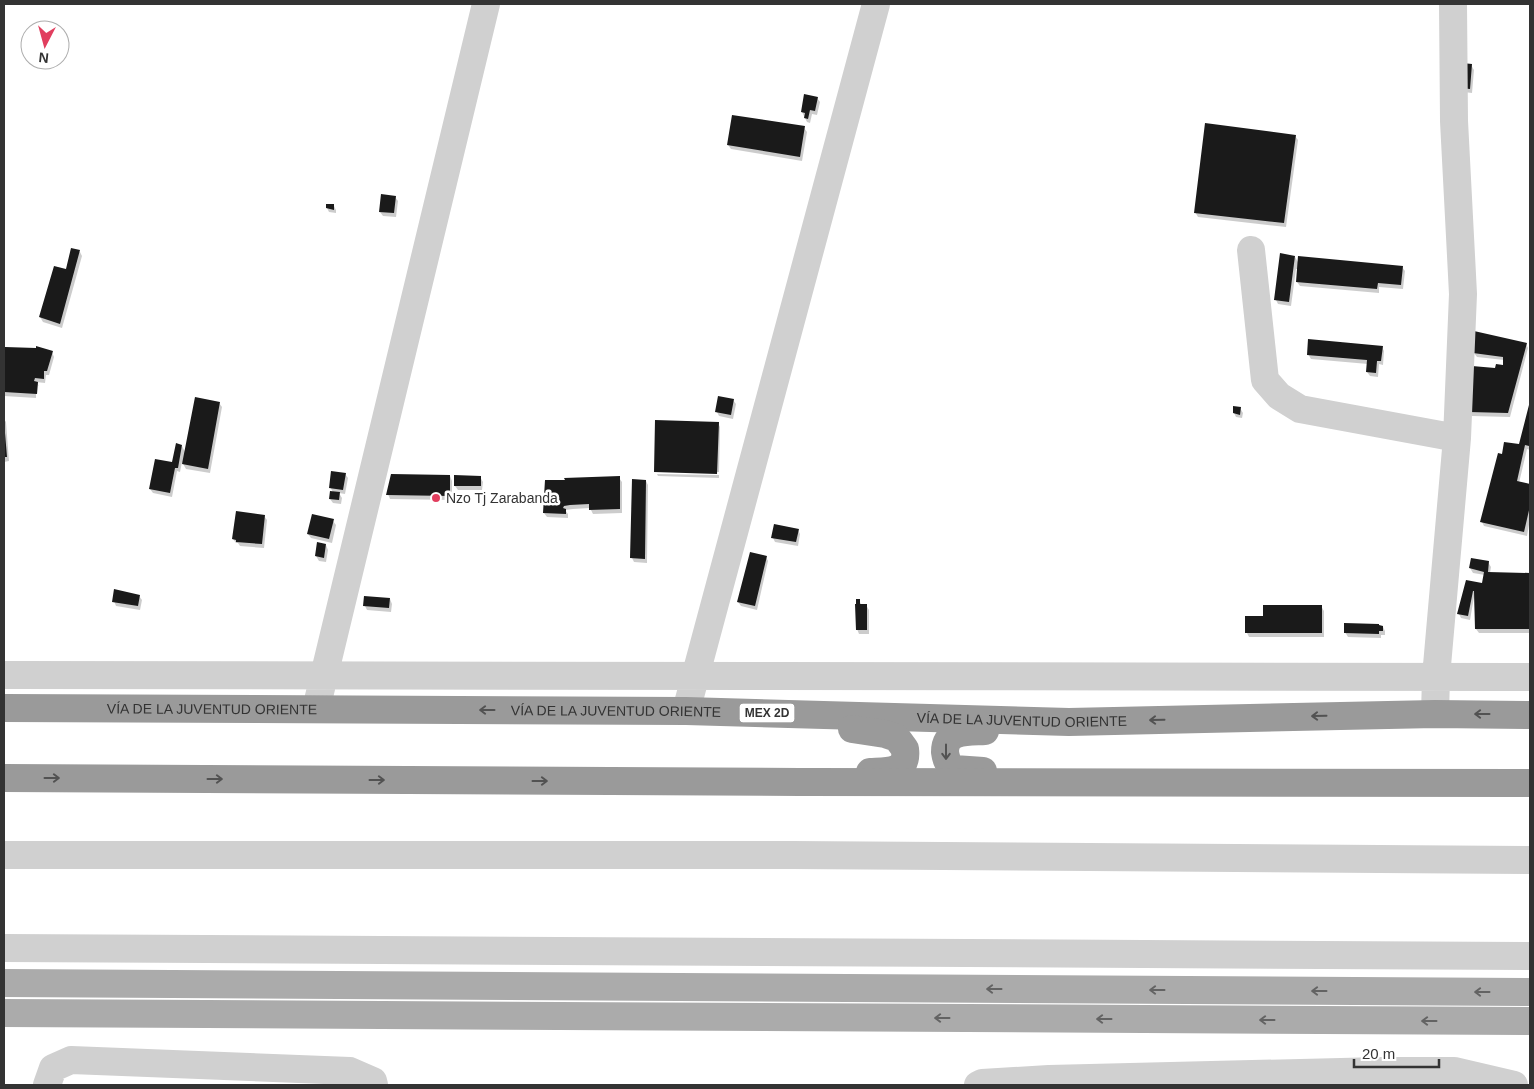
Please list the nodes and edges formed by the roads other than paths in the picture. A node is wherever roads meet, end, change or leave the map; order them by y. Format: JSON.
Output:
{"nodes":[{"id":1,"x":486,"y":4,"type":"edge"},
{"id":2,"x":876,"y":4,"type":"edge"},
{"id":3,"x":1453,"y":4,"type":"edge"},
{"id":4,"x":1251,"y":250,"type":"dead end"},
{"id":5,"x":1457,"y":438,"type":"junction"},
{"id":6,"x":4,"y":674,"type":"edge"},
{"id":7,"x":324,"y":675,"type":"junction"},
{"id":8,"x":696,"y":676,"type":"junction"},
{"id":9,"x":1436,"y":677,"type":"junction"},
{"id":10,"x":1530,"y":677,"type":"edge"},
{"id":11,"x":4,"y":708,"type":"edge"},
{"id":12,"x":316,"y":710,"type":"junction"},
{"id":13,"x":686,"y":711,"type":"junction"},
{"id":14,"x":798,"y":714,"type":"junction"},
{"id":15,"x":1435,"y":714,"type":"junction"},
{"id":16,"x":1530,"y":714,"type":"edge"},
{"id":17,"x":1068,"y":722,"type":"junction"},
{"id":18,"x":4,"y":778,"type":"edge"},
{"id":19,"x":800,"y":782,"type":"junction"},
{"id":20,"x":1070,"y":782,"type":"junction"},
{"id":21,"x":1530,"y":783,"type":"edge"},
{"id":22,"x":4,"y":855,"type":"edge"},
{"id":23,"x":1530,"y":860,"type":"edge"},
{"id":24,"x":4,"y":948,"type":"edge"},
{"id":25,"x":1530,"y":956,"type":"edge"},
{"id":26,"x":4,"y":983,"type":"edge"},
{"id":27,"x":1530,"y":992,"type":"edge"},
{"id":28,"x":4,"y":1013,"type":"edge"},
{"id":29,"x":1530,"y":1022,"type":"edge"},
{"id":30,"x":47,"y":1085,"type":"edge"},
{"id":31,"x":374,"y":1085,"type":"edge"},
{"id":32,"x":978,"y":1085,"type":"edge"},
{"id":33,"x":1514,"y":1085,"type":"edge"}],
"edges":[{"from":1,"to":7,"type":"lane"},
{"from":2,"to":8,"type":"lane"},
{"from":3,"to":5,"type":"lane"},
{"from":4,"to":5,"type":"lane"},
{"from":5,"to":9,"type":"lane"},
{"from":6,"to":7,"type":"lane"},
{"from":7,"to":8,"type":"lane"},
{"from":7,"to":12,"type":"lane"},
{"from":8,"to":9,"type":"lane"},
{"from":8,"to":13,"type":"lane"},
{"from":9,"to":10,"type":"lane"},
{"from":9,"to":15,"type":"lane"},
{"from":11,"to":12,"type":"highway","name":"VÍA DE LA JUVENTUD ORIENTE","number":"MEX 2D"},
{"from":13,"to":12,"type":"highway","name":"VÍA DE LA JUVENTUD ORIENTE","number":"MEX 2D","one_way":true},
{"from":13,"to":14,"type":"highway","name":"VÍA DE LA JUVENTUD ORIENTE","number":"MEX 2D"},
{"from":14,"to":17,"type":"highway","name":"VÍA DE LA JUVENTUD ORIENTE","number":"MEX 2D"},
{"from":14,"to":19,"type":"highway"},
{"from":16,"to":15,"type":"highway","name":"VÍA DE LA JUVENTUD ORIENTE","number":"MEX 2D","one_way":true},
{"from":15,"to":17,"type":"highway","name":"VÍA DE LA JUVENTUD ORIENTE","number":"MEX 2D","one_way":true},
{"from":17,"to":20,"type":"highway","one_way":true},
{"from":18,"to":19,"type":"highway","one_way":true},
{"from":19,"to":20,"type":"highway"},
{"from":20,"to":21,"type":"highway"},
{"from":22,"to":23,"type":"lane"},
{"from":24,"to":25,"type":"lane"},
{"from":27,"to":26,"type":"main road","one_way":true},
{"from":29,"to":28,"type":"main road","one_way":true},
{"from":30,"to":31,"type":"lane"},
{"from":32,"to":33,"type":"lane"}]}
